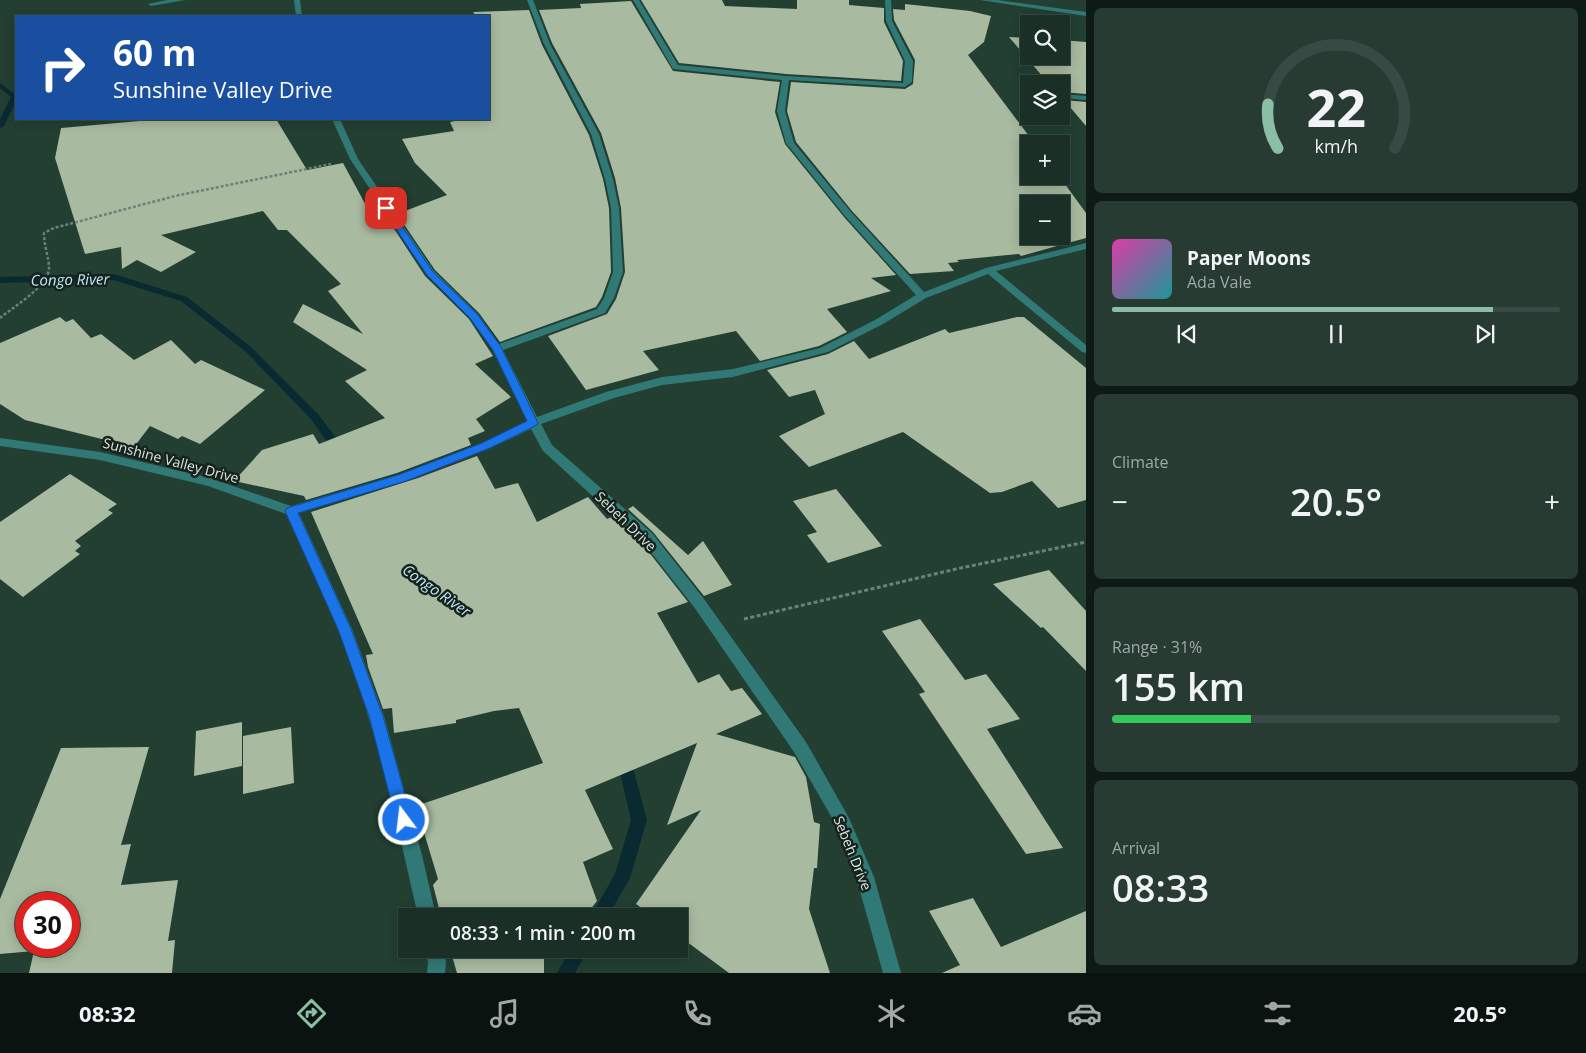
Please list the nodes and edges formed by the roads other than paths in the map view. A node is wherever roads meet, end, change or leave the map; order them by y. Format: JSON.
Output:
{"nodes":[{"id":1,"x":182,"y":0,"type":"edge"},
{"id":2,"x":297,"y":0,"type":"edge"},
{"id":3,"x":530,"y":0,"type":"edge"},
{"id":4,"x":636,"y":0,"type":"edge"},
{"id":5,"x":888,"y":0,"type":"edge"},
{"id":6,"x":983,"y":0,"type":"edge"},
{"id":7,"x":151,"y":4,"type":"dead end"},
{"id":8,"x":1086,"y":14,"type":"edge"},
{"id":9,"x":299,"y":15,"type":"edge"},
{"id":10,"x":786,"y":78,"type":"junction"},
{"id":11,"x":1070,"y":97,"type":"edge"},
{"id":12,"x":1086,"y":98,"type":"edge"},
{"id":13,"x":336,"y":120,"type":"edge"},
{"id":14,"x":1086,"y":246,"type":"edge"},
{"id":15,"x":989,"y":270,"type":"junction"},
{"id":16,"x":922,"y":296,"type":"junction"},
{"id":17,"x":497,"y":350,"type":"junction"},
{"id":18,"x":1086,"y":350,"type":"edge"},
{"id":19,"x":533,"y":423,"type":"junction"},
{"id":20,"x":0,"y":442,"type":"edge"},
{"id":21,"x":291,"y":511,"type":"junction"},
{"id":22,"x":425,"y":908,"type":"edge"},
{"id":23,"x":436,"y":958,"type":"edge"},
{"id":24,"x":436,"y":973,"type":"edge"},
{"id":25,"x":892,"y":973,"type":"edge"}],
"edges":[{"from":1,"to":7,"type":"street"},
{"from":2,"to":9,"type":"street"},
{"from":3,"to":17,"type":"street"},
{"from":4,"to":10,"type":"street"},
{"from":5,"to":10,"type":"street"},
{"from":6,"to":8,"type":"street"},
{"from":10,"to":16,"type":"street"},
{"from":11,"to":12,"type":"street"},
{"from":13,"to":17,"type":"street","name":"Sebeh Drive"},
{"from":14,"to":15,"type":"street"},
{"from":15,"to":16,"type":"street"},
{"from":15,"to":18,"type":"street"},
{"from":16,"to":19,"type":"street"},
{"from":17,"to":19,"type":"street","name":"Sebeh Drive"},
{"from":19,"to":21,"type":"street"},
{"from":19,"to":25,"type":"street","name":"Sebeh Drive"},
{"from":20,"to":21,"type":"street","name":"Sunshine Valley Drive"},
{"from":21,"to":22,"type":"street"},
{"from":23,"to":24,"type":"street"}]}
